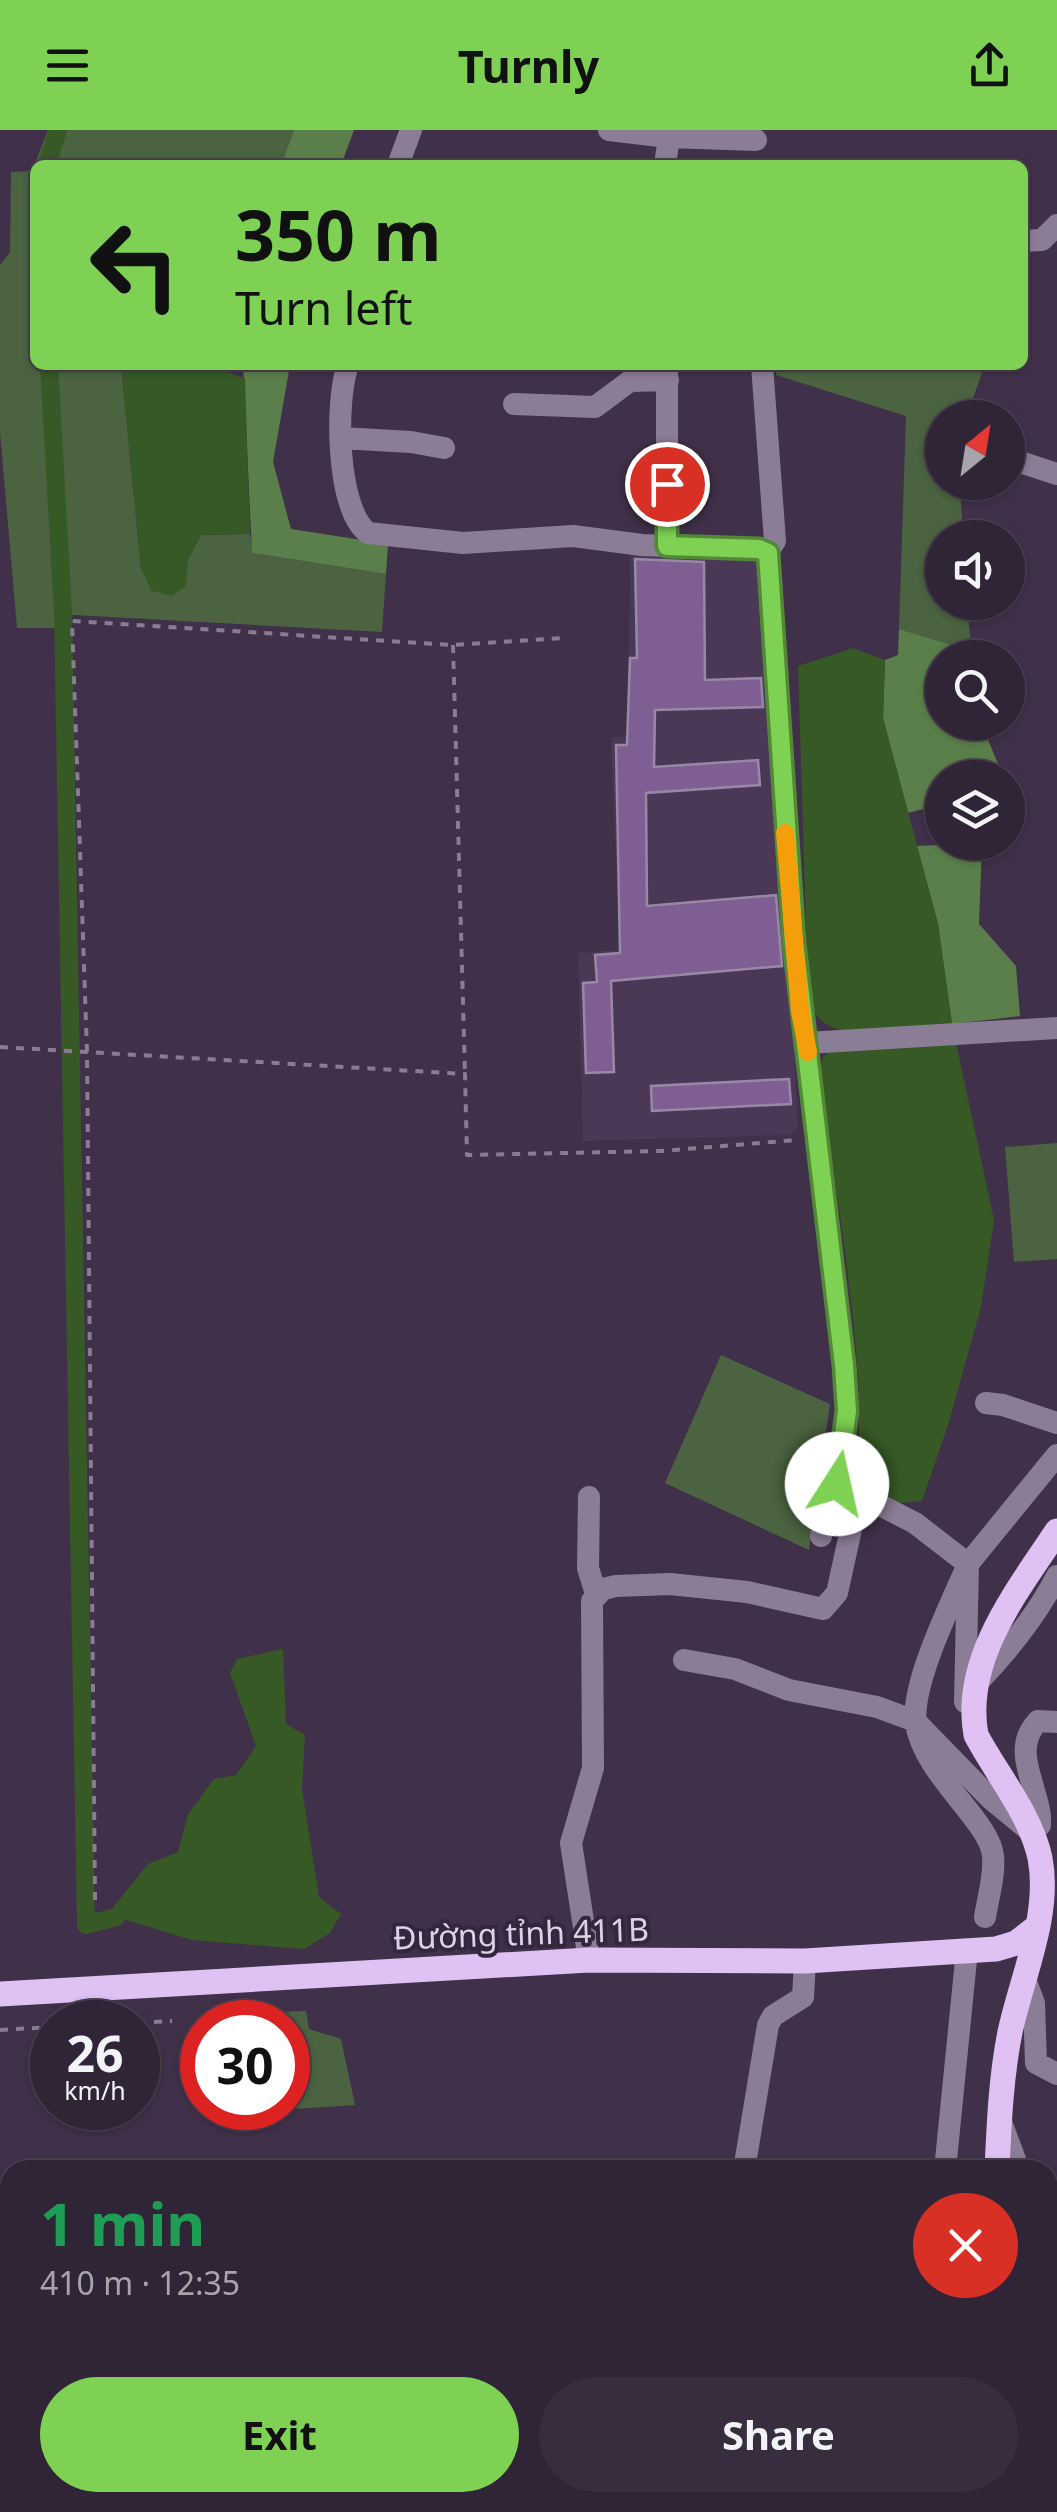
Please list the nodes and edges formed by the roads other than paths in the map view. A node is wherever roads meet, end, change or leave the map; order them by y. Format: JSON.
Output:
{"nodes":[{"id":1,"x":411,"y":130,"type":"edge"},
{"id":2,"x":609,"y":130,"type":"edge"},
{"id":3,"x":669,"y":134,"type":"edge"},
{"id":4,"x":756,"y":140,"type":"dead end"},
{"id":5,"x":400,"y":160,"type":"edge"},
{"id":6,"x":666,"y":160,"type":"edge"},
{"id":7,"x":1057,"y":225,"type":"edge"},
{"id":8,"x":1028,"y":241,"type":"edge"},
{"id":9,"x":347,"y":370,"type":"edge"},
{"id":10,"x":762,"y":370,"type":"edge"},
{"id":11,"x":668,"y":372,"type":"edge"},
{"id":12,"x":514,"y":404,"type":"dead end"},
{"id":13,"x":341,"y":438,"type":"junction"},
{"id":14,"x":444,"y":448,"type":"dead end"},
{"id":15,"x":1025,"y":464,"type":"edge"},
{"id":16,"x":1057,"y":474,"type":"edge"},
{"id":17,"x":667,"y":546,"type":"junction"},
{"id":18,"x":768,"y":553,"type":"junction"},
{"id":19,"x":1057,"y":1028,"type":"edge"},
{"id":20,"x":807,"y":1043,"type":"junction"},
{"id":21,"x":986,"y":1403,"type":"dead end"},
{"id":22,"x":1057,"y":1423,"type":"edge"},
{"id":23,"x":1057,"y":1455,"type":"edge"},
{"id":24,"x":848,"y":1488,"type":"junction"},
{"id":25,"x":589,"y":1497,"type":"dead end"},
{"id":26,"x":821,"y":1536,"type":"dead end"},
{"id":27,"x":1054,"y":1544,"type":"edge"},
{"id":28,"x":968,"y":1564,"type":"junction"},
{"id":29,"x":1057,"y":1576,"type":"edge"},
{"id":30,"x":596,"y":1594,"type":"junction"},
{"id":31,"x":684,"y":1660,"type":"dead end"},
{"id":32,"x":977,"y":1682,"type":"junction"},
{"id":33,"x":973,"y":1718,"type":"junction"},
{"id":34,"x":915,"y":1721,"type":"junction"},
{"id":35,"x":1057,"y":1722,"type":"edge"},
{"id":36,"x":1030,"y":1831,"type":"junction"},
{"id":37,"x":985,"y":1917,"type":"dead end"},
{"id":38,"x":1048,"y":1928,"type":"edge"},
{"id":39,"x":967,"y":1950,"type":"junction"},
{"id":40,"x":590,"y":1960,"type":"junction"},
{"id":41,"x":805,"y":1961,"type":"junction"},
{"id":42,"x":1024,"y":1976,"type":"junction"},
{"id":43,"x":0,"y":1994,"type":"edge"},
{"id":44,"x":1057,"y":2074,"type":"edge"},
{"id":45,"x":1000,"y":2119,"type":"junction"},
{"id":46,"x":746,"y":2160,"type":"edge"},
{"id":47,"x":946,"y":2160,"type":"edge"},
{"id":48,"x":998,"y":2160,"type":"edge"},
{"id":49,"x":1014,"y":2160,"type":"edge"}],
"edges":[{"from":1,"to":5,"type":"street"},
{"from":2,"to":3,"type":"street"},
{"from":3,"to":4,"type":"street"},
{"from":3,"to":6,"type":"street"},
{"from":7,"to":8,"type":"street"},
{"from":9,"to":13,"type":"street"},
{"from":10,"to":18,"type":"street"},
{"from":11,"to":12,"type":"street"},
{"from":11,"to":17,"type":"street"},
{"from":13,"to":14,"type":"street"},
{"from":13,"to":17,"type":"street"},
{"from":15,"to":16,"type":"street"},
{"from":17,"to":18,"type":"street"},
{"from":18,"to":20,"type":"street"},
{"from":19,"to":20,"type":"street"},
{"from":20,"to":24,"type":"street"},
{"from":21,"to":22,"type":"street"},
{"from":23,"to":28,"type":"street"},
{"from":24,"to":26,"type":"street"},
{"from":24,"to":28,"type":"street"},
{"from":24,"to":30,"type":"street"},
{"from":25,"to":30,"type":"street"},
{"from":27,"to":32,"type":"main road"},
{"from":28,"to":33,"type":"street"},
{"from":28,"to":34,"type":"street"},
{"from":29,"to":32,"type":"street"},
{"from":30,"to":40,"type":"street"},
{"from":31,"to":34,"type":"street"},
{"from":32,"to":33,"type":"main road"},
{"from":33,"to":36,"type":"main road"},
{"from":34,"to":36,"type":"street"},
{"from":34,"to":37,"type":"street"},
{"from":35,"to":36,"type":"street"},
{"from":36,"to":38,"type":"main road"},
{"from":38,"to":39,"type":"main road","name":"Đường tỉnh 411B"},
{"from":38,"to":42,"type":"main road"},
{"from":39,"to":41,"type":"main road","name":"Đường tỉnh 411B"},
{"from":39,"to":47,"type":"street"},
{"from":40,"to":41,"type":"main road","name":"Đường tỉnh 411B"},
{"from":40,"to":43,"type":"main road","name":"Đường tỉnh 411B"},
{"from":41,"to":46,"type":"street"},
{"from":42,"to":44,"type":"street"},
{"from":42,"to":45,"type":"main road"},
{"from":45,"to":48,"type":"main road"},
{"from":45,"to":49,"type":"street"}]}
